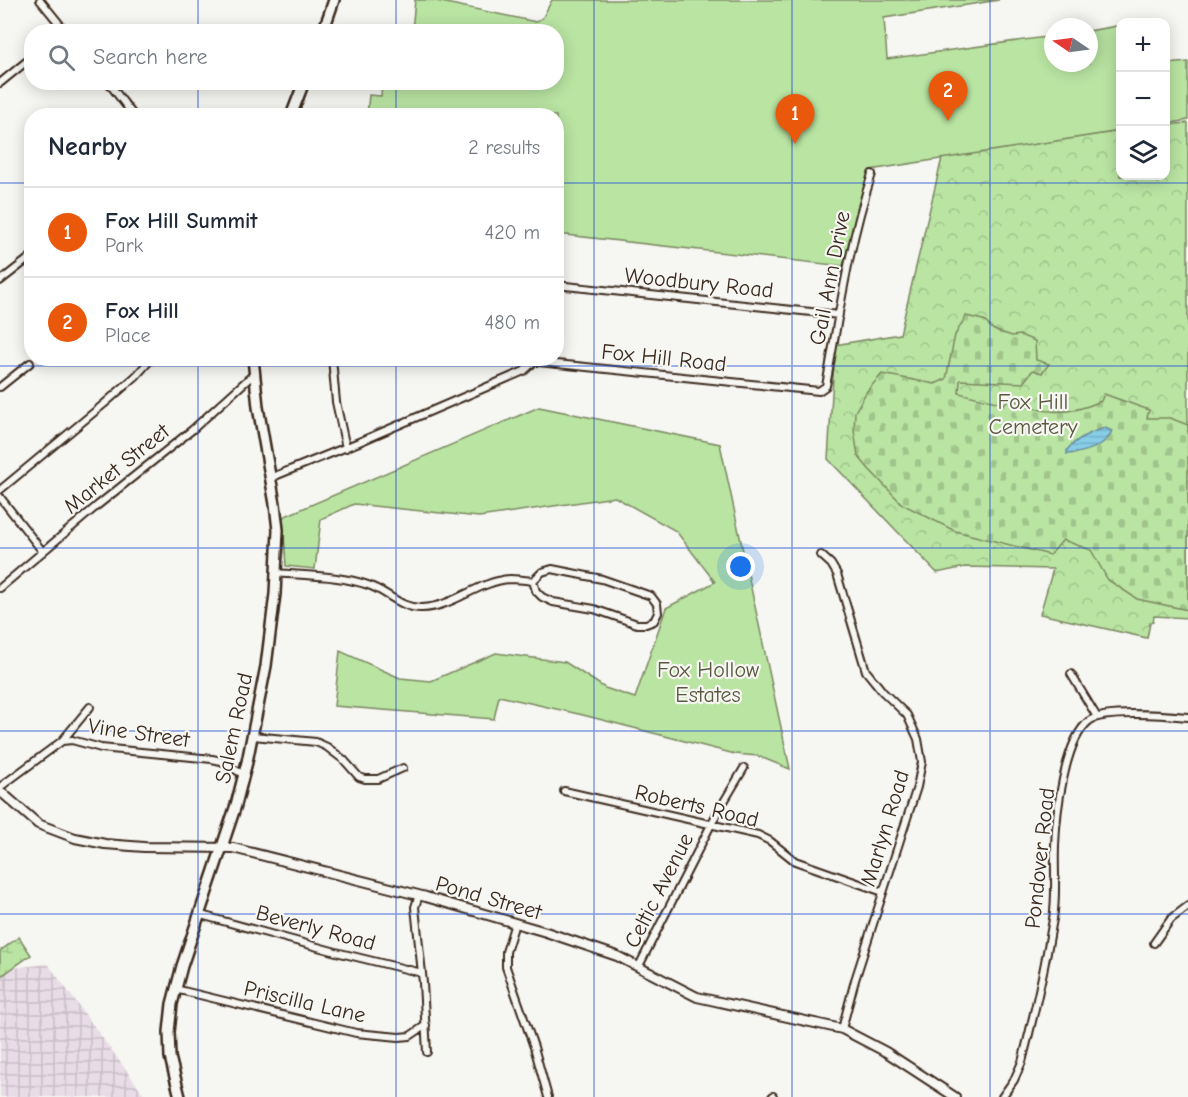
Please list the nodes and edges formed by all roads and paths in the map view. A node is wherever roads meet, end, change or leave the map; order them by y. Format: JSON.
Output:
{"nodes":[{"id":1,"x":40,"y":0,"type":"edge"},
{"id":2,"x":334,"y":0,"type":"edge"},
{"id":3,"x":59,"y":24,"type":"edge"},
{"id":4,"x":326,"y":24,"type":"edge"},
{"id":5,"x":24,"y":64,"type":"edge"},
{"id":6,"x":0,"y":83,"type":"edge"},
{"id":7,"x":114,"y":90,"type":"edge"},
{"id":8,"x":301,"y":90,"type":"edge"},
{"id":9,"x":128,"y":108,"type":"edge"},
{"id":10,"x":294,"y":108,"type":"edge"},
{"id":11,"x":872,"y":174,"type":"dead end"},
{"id":12,"x":24,"y":262,"type":"edge"},
{"id":13,"x":0,"y":281,"type":"edge"},
{"id":14,"x":564,"y":286,"type":"edge"},
{"id":15,"x":838,"y":315,"type":"junction"},
{"id":16,"x":564,"y":363,"type":"edge"},
{"id":17,"x":26,"y":366,"type":"edge"},
{"id":18,"x":145,"y":366,"type":"edge"},
{"id":19,"x":254,"y":366,"type":"edge"},
{"id":20,"x":333,"y":366,"type":"edge"},
{"id":21,"x":529,"y":366,"type":"edge"},
{"id":22,"x":255,"y":373,"type":"junction"},
{"id":23,"x":0,"y":387,"type":"edge"},
{"id":24,"x":824,"y":389,"type":"joint"},
{"id":25,"x":346,"y":448,"type":"junction"},
{"id":26,"x":270,"y":478,"type":"junction"},
{"id":27,"x":0,"y":490,"type":"edge"},
{"id":28,"x":0,"y":496,"type":"edge"},
{"id":29,"x":44,"y":552,"type":"junction"},
{"id":30,"x":821,"y":555,"type":"dead end"},
{"id":31,"x":276,"y":573,"type":"junction"},
{"id":32,"x":533,"y":581,"type":"junction"},
{"id":33,"x":0,"y":588,"type":"edge"},
{"id":34,"x":1071,"y":674,"type":"dead end"},
{"id":35,"x":90,"y":707,"type":"dead end"},
{"id":36,"x":1098,"y":717,"type":"junction"},
{"id":37,"x":1188,"y":717,"type":"edge"},
{"id":38,"x":253,"y":736,"type":"junction"},
{"id":39,"x":62,"y":741,"type":"junction"},
{"id":40,"x":403,"y":768,"type":"dead end"},
{"id":41,"x":744,"y":768,"type":"dead end"},
{"id":42,"x":244,"y":775,"type":"junction"},
{"id":43,"x":0,"y":789,"type":"edge"},
{"id":44,"x":564,"y":791,"type":"dead end"},
{"id":45,"x":711,"y":824,"type":"junction"},
{"id":46,"x":223,"y":848,"type":"junction"},
{"id":47,"x":883,"y":892,"type":"junction"},
{"id":48,"x":419,"y":895,"type":"junction"},
{"id":49,"x":1188,"y":906,"type":"edge"},
{"id":50,"x":201,"y":915,"type":"junction"},
{"id":51,"x":514,"y":923,"type":"junction"},
{"id":52,"x":1154,"y":943,"type":"dead end"},
{"id":53,"x":639,"y":966,"type":"junction"},
{"id":54,"x":422,"y":973,"type":"junction"},
{"id":55,"x":175,"y":989,"type":"junction"},
{"id":56,"x":426,"y":1025,"type":"junction"},
{"id":57,"x":842,"y":1029,"type":"junction"},
{"id":58,"x":427,"y":1052,"type":"dead end"},
{"id":59,"x":180,"y":1097,"type":"edge"},
{"id":60,"x":548,"y":1097,"type":"edge"},
{"id":61,"x":955,"y":1097,"type":"edge"},
{"id":62,"x":1002,"y":1097,"type":"edge"}],
"edges":[{"from":1,"to":3,"type":"street"},
{"from":2,"to":4,"type":"main road"},
{"from":5,"to":6,"type":"street"},
{"from":7,"to":9,"type":"street"},
{"from":8,"to":10,"type":"main road"},
{"from":11,"to":15,"type":"street","name":"Gail Ann Drive"},
{"from":12,"to":13,"type":"street"},
{"from":14,"to":15,"type":"street","name":"Woodbury Road"},
{"from":15,"to":24,"type":"street","name":"Gail Ann Drive"},
{"from":16,"to":24,"type":"street","name":"Fox Hill Road"},
{"from":17,"to":23,"type":"street"},
{"from":18,"to":27,"type":"street"},
{"from":19,"to":22,"type":"main road","name":"Salem Road"},
{"from":20,"to":25,"type":"street"},
{"from":21,"to":25,"type":"street"},
{"from":22,"to":26,"type":"main road","name":"Salem Road"},
{"from":22,"to":29,"type":"street","name":"Market Street"},
{"from":25,"to":26,"type":"street"},
{"from":26,"to":31,"type":"main road","name":"Salem Road"},
{"from":28,"to":29,"type":"street"},
{"from":29,"to":33,"type":"street","name":"Market Street"},
{"from":30,"to":47,"type":"street","name":"Marlyn Road"},
{"from":31,"to":32,"type":"street"},
{"from":31,"to":38,"type":"main road","name":"Salem Road"},
{"from":32,"to":32,"type":"street"},
{"from":34,"to":36,"type":"street"},
{"from":35,"to":39,"type":"street"},
{"from":36,"to":37,"type":"street"},
{"from":36,"to":62,"type":"street","name":"Pondover Road"},
{"from":38,"to":40,"type":"street"},
{"from":38,"to":42,"type":"main road","name":"Salem Road"},
{"from":39,"to":42,"type":"street","name":"Vine Street"},
{"from":39,"to":43,"type":"street"},
{"from":41,"to":45,"type":"street","name":"Celtic Avenue"},
{"from":42,"to":46,"type":"main road","name":"Salem Road"},
{"from":43,"to":46,"type":"street","name":"Pond Street"},
{"from":44,"to":45,"type":"street","name":"Roberts Road"},
{"from":45,"to":47,"type":"street","name":"Roberts Road"},
{"from":45,"to":53,"type":"street","name":"Celtic Avenue"},
{"from":46,"to":48,"type":"street","name":"Pond Street"},
{"from":46,"to":50,"type":"main road","name":"Salem Road"},
{"from":47,"to":57,"type":"street","name":"Marlyn Road"},
{"from":48,"to":51,"type":"street","name":"Pond Street"},
{"from":48,"to":54,"type":"street"},
{"from":49,"to":52,"type":"street"},
{"from":50,"to":54,"type":"street","name":"Beverly Road"},
{"from":50,"to":55,"type":"main road","name":"Salem Road"},
{"from":51,"to":53,"type":"street","name":"Pond Street"},
{"from":51,"to":60,"type":"street"},
{"from":53,"to":57,"type":"street","name":"Pond Street"},
{"from":54,"to":56,"type":"street"},
{"from":55,"to":56,"type":"street","name":"Priscilla Lane"},
{"from":55,"to":59,"type":"main road","name":"Salem Road"},
{"from":56,"to":58,"type":"street"},
{"from":57,"to":61,"type":"street","name":"Pond Street"}]}
